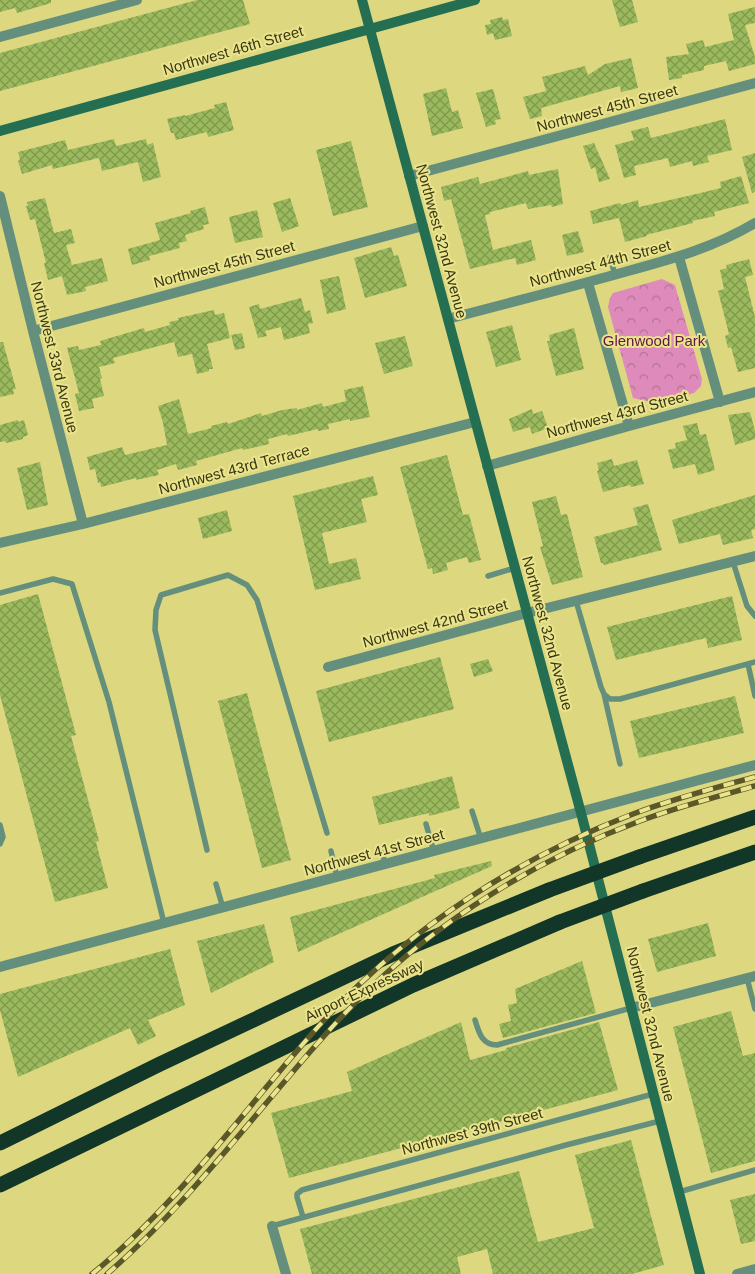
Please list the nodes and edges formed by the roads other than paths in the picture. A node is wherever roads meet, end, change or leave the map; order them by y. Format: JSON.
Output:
{"nodes":[{"id":1,"x":137,"y":0,"type":"edge"},
{"id":2,"x":362,"y":0,"type":"edge"},
{"id":3,"x":475,"y":0,"type":"edge"},
{"id":4,"x":369,"y":28,"type":"junction"},
{"id":5,"x":0,"y":37,"type":"edge"},
{"id":6,"x":755,"y":84,"type":"edge"},
{"id":7,"x":0,"y":131,"type":"edge"},
{"id":8,"x":409,"y":176,"type":"junction"},
{"id":9,"x":0,"y":196,"type":"edge"},
{"id":10,"x":755,"y":223,"type":"edge"},
{"id":11,"x":422,"y":226,"type":"junction"},
{"id":12,"x":679,"y":257,"type":"junction"},
{"id":13,"x":610,"y":258,"type":"dead end"},
{"id":14,"x":615,"y":275,"type":"junction"},
{"id":15,"x":588,"y":283,"type":"junction"},
{"id":16,"x":448,"y":319,"type":"junction"},
{"id":17,"x":33,"y":331,"type":"junction"},
{"id":18,"x":755,"y":392,"type":"edge"},
{"id":19,"x":720,"y":402,"type":"junction"},
{"id":20,"x":475,"y":422,"type":"junction"},
{"id":21,"x":628,"y":426,"type":"junction"},
{"id":22,"x":487,"y":466,"type":"junction"},
{"id":23,"x":83,"y":524,"type":"junction"},
{"id":24,"x":0,"y":543,"type":"edge"},
{"id":25,"x":754,"y":557,"type":"edge"},
{"id":26,"x":733,"y":562,"type":"junction"},
{"id":27,"x":515,"y":568,"type":"junction"},
{"id":28,"x":488,"y":576,"type":"dead end"},
{"id":29,"x":0,"y":593,"type":"edge"},
{"id":30,"x":576,"y":601,"type":"junction"},
{"id":31,"x":527,"y":613,"type":"junction"},
{"id":32,"x":755,"y":615,"type":"edge"},
{"id":33,"x":752,"y":663,"type":"edge"},
{"id":34,"x":328,"y":668,"type":"dead end"},
{"id":35,"x":604,"y":694,"type":"junction"},
{"id":36,"x":755,"y":696,"type":"edge"},
{"id":37,"x":620,"y":764,"type":"dead end"},
{"id":38,"x":755,"y":765,"type":"edge"},
{"id":39,"x":472,"y":811,"type":"dead end"},
{"id":40,"x":580,"y":812,"type":"junction"},
{"id":41,"x":755,"y":817,"type":"edge"},
{"id":42,"x":426,"y":824,"type":"dead end"},
{"id":43,"x":0,"y":825,"type":"edge"},
{"id":44,"x":326,"y":833,"type":"dead end"},
{"id":45,"x":481,"y":839,"type":"junction"},
{"id":46,"x":0,"y":844,"type":"edge"},
{"id":47,"x":382,"y":848,"type":"dead end"},
{"id":48,"x":207,"y":850,"type":"dead end"},
{"id":49,"x":331,"y":851,"type":"dead end"},
{"id":50,"x":434,"y":852,"type":"junction"},
{"id":51,"x":755,"y":852,"type":"edge"},
{"id":52,"x":384,"y":865,"type":"junction"},
{"id":53,"x":337,"y":877,"type":"junction"},
{"id":54,"x":216,"y":884,"type":"dead end"},
{"id":55,"x":223,"y":908,"type":"junction"},
{"id":56,"x":164,"y":924,"type":"junction"},
{"id":57,"x":0,"y":967,"type":"edge"},
{"id":58,"x":751,"y":977,"type":"edge"},
{"id":59,"x":631,"y":1008,"type":"junction"},
{"id":60,"x":755,"y":1009,"type":"edge"},
{"id":61,"x":476,"y":1020,"type":"dead end"},
{"id":62,"x":653,"y":1094,"type":"junction"},
{"id":63,"x":660,"y":1121,"type":"junction"},
{"id":64,"x":0,"y":1143,"type":"edge"},
{"id":65,"x":755,"y":1170,"type":"edge"},
{"id":66,"x":0,"y":1185,"type":"edge"},
{"id":67,"x":679,"y":1192,"type":"junction"},
{"id":68,"x":303,"y":1217,"type":"junction"},
{"id":69,"x":272,"y":1226,"type":"joint"},
{"id":70,"x":755,"y":1269,"type":"edge"},
{"id":71,"x":286,"y":1274,"type":"edge"},
{"id":72,"x":700,"y":1274,"type":"edge"},
{"id":73,"x":737,"y":1274,"type":"edge"}],
"edges":[{"from":1,"to":5,"type":"street"},
{"from":2,"to":4,"type":"main road","name":"Northwest 32nd Avenue"},
{"from":3,"to":4,"type":"main road","name":"Northwest 46th Street"},
{"from":4,"to":7,"type":"main road","name":"Northwest 46th Street"},
{"from":4,"to":8,"type":"main road","name":"Northwest 32nd Avenue"},
{"from":6,"to":8,"type":"street","name":"Northwest 45th Street"},
{"from":8,"to":11,"type":"main road","name":"Northwest 32nd Avenue"},
{"from":9,"to":17,"type":"street","name":"Northwest 33rd Avenue"},
{"from":10,"to":12,"type":"street","name":"Northwest 44th Street"},
{"from":11,"to":16,"type":"main road","name":"Northwest 32nd Avenue"},
{"from":11,"to":17,"type":"street","name":"Northwest 45th Street"},
{"from":12,"to":14,"type":"street","name":"Northwest 44th Street"},
{"from":12,"to":19,"type":"street"},
{"from":13,"to":14,"type":"lane"},
{"from":14,"to":15,"type":"street","name":"Northwest 44th Street"},
{"from":15,"to":16,"type":"street","name":"Northwest 44th Street"},
{"from":15,"to":21,"type":"street"},
{"from":16,"to":20,"type":"main road","name":"Northwest 32nd Avenue"},
{"from":17,"to":23,"type":"street","name":"Northwest 33rd Avenue"},
{"from":18,"to":19,"type":"street","name":"Northwest 43rd Street"},
{"from":19,"to":21,"type":"street","name":"Northwest 43rd Street"},
{"from":20,"to":22,"type":"main road","name":"Northwest 32nd Avenue"},
{"from":20,"to":23,"type":"street","name":"Northwest 43rd Terrace"},
{"from":21,"to":22,"type":"street","name":"Northwest 43rd Street"},
{"from":22,"to":27,"type":"main road","name":"Northwest 32nd Avenue"},
{"from":23,"to":24,"type":"street","name":"Northwest 43rd Terrace"},
{"from":25,"to":26,"type":"street","name":"Northwest 42nd Street"},
{"from":26,"to":30,"type":"street","name":"Northwest 42nd Street"},
{"from":26,"to":32,"type":"lane"},
{"from":27,"to":28,"type":"lane"},
{"from":27,"to":31,"type":"main road","name":"Northwest 32nd Avenue"},
{"from":29,"to":56,"type":"lane"},
{"from":30,"to":31,"type":"street","name":"Northwest 42nd Street"},
{"from":30,"to":35,"type":"lane"},
{"from":31,"to":34,"type":"street","name":"Northwest 42nd Street"},
{"from":31,"to":40,"type":"main road","name":"Northwest 32nd Avenue"},
{"from":33,"to":35,"type":"lane"},
{"from":33,"to":36,"type":"lane"},
{"from":35,"to":37,"type":"lane"},
{"from":38,"to":40,"type":"street","name":"Northwest 41st Street"},
{"from":39,"to":45,"type":"lane"},
{"from":40,"to":45,"type":"street","name":"Northwest 41st Street"},
{"from":40,"to":59,"type":"main road","name":"Northwest 32nd Avenue"},
{"from":41,"to":64,"type":"highway","name":"Airport Expressway","bridge":true},
{"from":42,"to":50,"type":"lane"},
{"from":43,"to":46,"type":"lane"},
{"from":44,"to":48,"type":"lane"},
{"from":45,"to":50,"type":"street","name":"Northwest 41st Street"},
{"from":47,"to":52,"type":"lane"},
{"from":49,"to":53,"type":"lane"},
{"from":50,"to":52,"type":"street","name":"Northwest 41st Street"},
{"from":51,"to":66,"type":"highway","name":"Airport Expressway","bridge":true},
{"from":52,"to":53,"type":"street","name":"Northwest 41st Street"},
{"from":53,"to":55,"type":"street","name":"Northwest 41st Street"},
{"from":54,"to":55,"type":"lane"},
{"from":55,"to":56,"type":"street","name":"Northwest 41st Street"},
{"from":56,"to":57,"type":"street","name":"Northwest 41st Street"},
{"from":58,"to":59,"type":"street"},
{"from":58,"to":60,"type":"lane"},
{"from":59,"to":61,"type":"lane"},
{"from":59,"to":62,"type":"main road","name":"Northwest 32nd Avenue"},
{"from":62,"to":63,"type":"main road","name":"Northwest 32nd Avenue"},
{"from":62,"to":68,"type":"lane","name":"Northwest 39th Street"},
{"from":63,"to":67,"type":"main road","name":"Northwest 32nd Avenue"},
{"from":63,"to":68,"type":"lane"},
{"from":65,"to":67,"type":"lane"},
{"from":67,"to":72,"type":"main road","name":"Northwest 32nd Avenue"},
{"from":68,"to":69,"type":"lane"},
{"from":69,"to":71,"type":"street"},
{"from":70,"to":73,"type":"street"}]}
